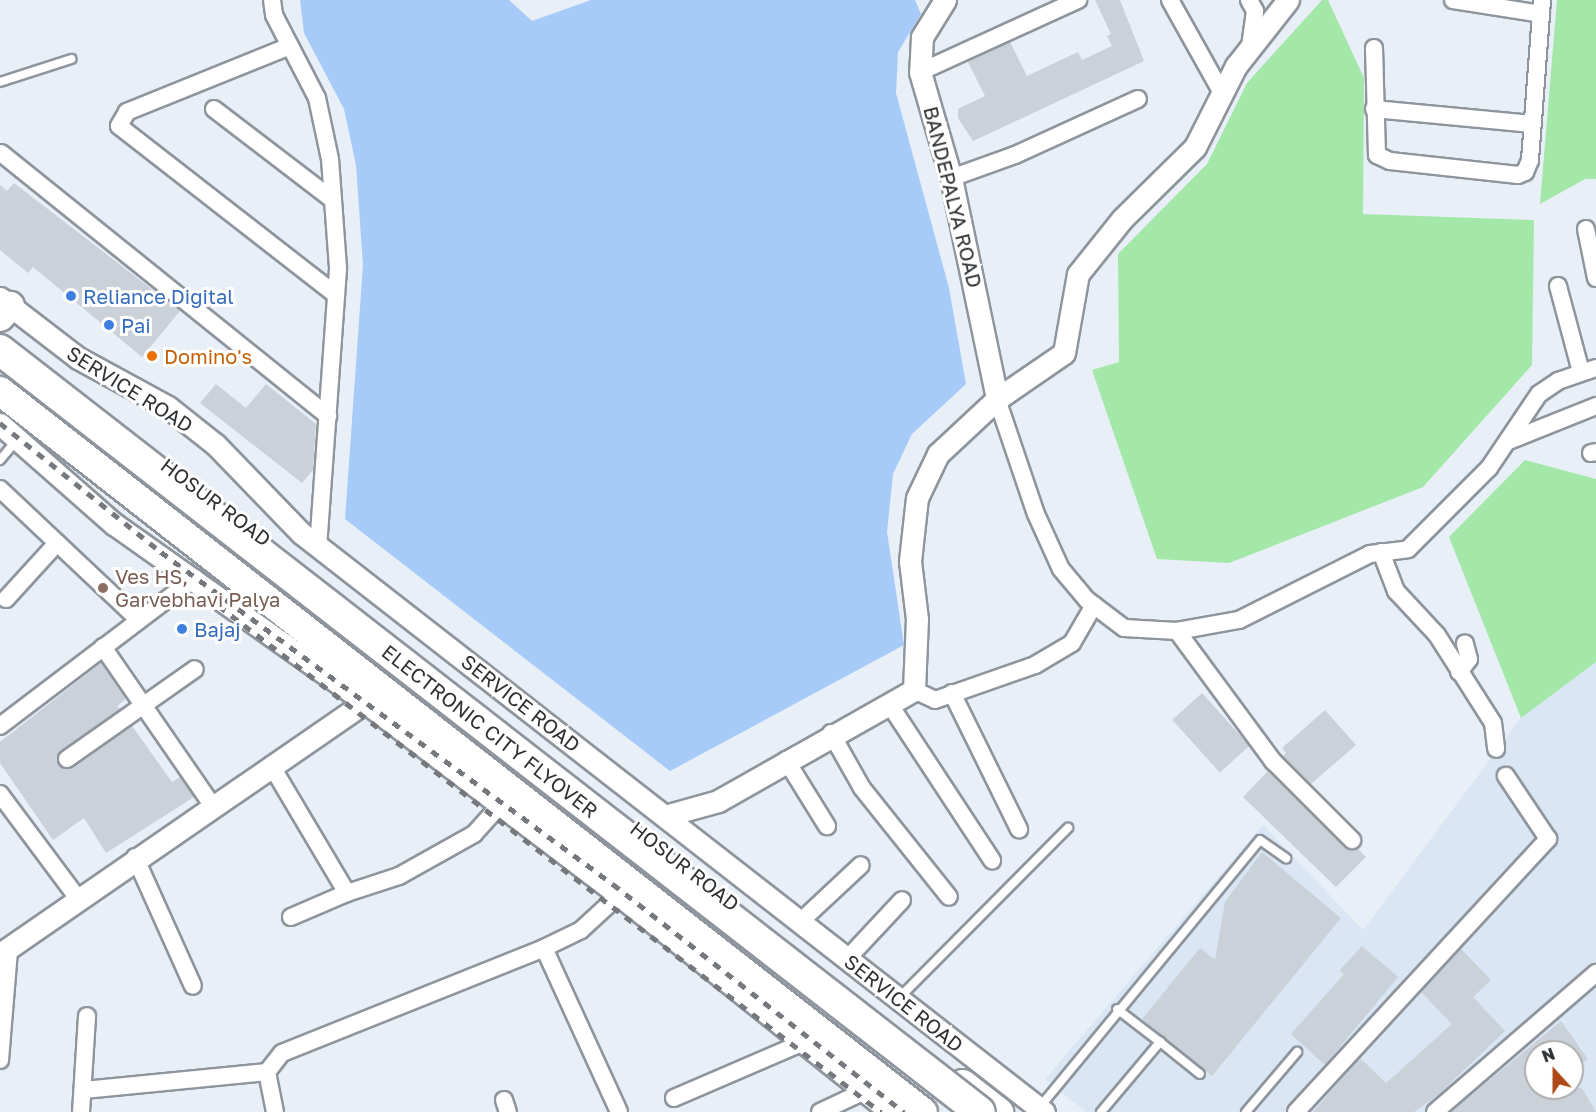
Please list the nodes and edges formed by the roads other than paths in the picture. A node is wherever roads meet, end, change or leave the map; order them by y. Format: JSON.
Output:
{"nodes":[{"id":1,"x":272,"y":0,"type":"edge"},
{"id":2,"x":945,"y":0,"type":"edge"},
{"id":3,"x":1078,"y":0,"type":"edge"},
{"id":4,"x":1170,"y":0,"type":"edge"},
{"id":5,"x":1250,"y":0,"type":"edge"},
{"id":6,"x":1288,"y":0,"type":"edge"},
{"id":7,"x":1453,"y":0,"type":"edge"},
{"id":8,"x":1541,"y":7,"type":"edge"},
{"id":9,"x":290,"y":46,"type":"junction"},
{"id":10,"x":1250,"y":48,"type":"junction"},
{"id":11,"x":1374,"y":48,"type":"dead end"},
{"id":12,"x":71,"y":59,"type":"dead end"},
{"id":13,"x":920,"y":72,"type":"junction"},
{"id":14,"x":0,"y":82,"type":"edge"},
{"id":15,"x":1222,"y":93,"type":"junction"},
{"id":16,"x":1138,"y":99,"type":"dead end"},
{"id":17,"x":214,"y":109,"type":"dead end"},
{"id":18,"x":1374,"y":109,"type":"junction"},
{"id":19,"x":1532,"y":124,"type":"junction"},
{"id":20,"x":1,"y":153,"type":"edge"},
{"id":21,"x":951,"y":178,"type":"junction"},
{"id":22,"x":333,"y":200,"type":"junction"},
{"id":23,"x":1586,"y":230,"type":"dead end"},
{"id":24,"x":1596,"y":278,"type":"edge"},
{"id":25,"x":1558,"y":286,"type":"dead end"},
{"id":26,"x":336,"y":295,"type":"junction"},
{"id":27,"x":3,"y":307,"type":"edge"},
{"id":28,"x":0,"y":335,"type":"edge"},
{"id":29,"x":0,"y":350,"type":"edge"},
{"id":30,"x":1589,"y":370,"type":"edge"},
{"id":31,"x":0,"y":376,"type":"edge"},
{"id":32,"x":0,"y":391,"type":"edge"},
{"id":33,"x":997,"y":399,"type":"junction"},
{"id":34,"x":1596,"y":406,"type":"edge"},
{"id":35,"x":327,"y":416,"type":"junction"},
{"id":36,"x":0,"y":424,"type":"edge"},
{"id":37,"x":18,"y":440,"type":"junction"},
{"id":38,"x":1511,"y":440,"type":"junction"},
{"id":39,"x":0,"y":460,"type":"edge"},
{"id":40,"x":0,"y":489,"type":"edge"},
{"id":41,"x":57,"y":543,"type":"junction"},
{"id":42,"x":318,"y":546,"type":"junction"},
{"id":43,"x":1381,"y":552,"type":"junction"},
{"id":44,"x":195,"y":578,"type":"junction"},
{"id":45,"x":6,"y":599,"type":"dead end"},
{"id":46,"x":1094,"y":605,"type":"junction"},
{"id":47,"x":138,"y":619,"type":"junction"},
{"id":48,"x":1177,"y":631,"type":"junction"},
{"id":49,"x":1465,"y":644,"type":"dead end"},
{"id":50,"x":103,"y":647,"type":"junction"},
{"id":51,"x":195,"y":669,"type":"dead end"},
{"id":52,"x":1459,"y":672,"type":"junction"},
{"id":53,"x":914,"y":690,"type":"junction"},
{"id":54,"x":952,"y":693,"type":"junction"},
{"id":55,"x":365,"y":702,"type":"junction"},
{"id":56,"x":146,"y":704,"type":"junction"},
{"id":57,"x":890,"y":705,"type":"junction"},
{"id":58,"x":3,"y":719,"type":"edge"},
{"id":59,"x":831,"y":733,"type":"junction"},
{"id":60,"x":1496,"y":750,"type":"dead end"},
{"id":61,"x":67,"y":759,"type":"dead end"},
{"id":62,"x":786,"y":760,"type":"junction"},
{"id":63,"x":271,"y":765,"type":"junction"},
{"id":64,"x":1506,"y":776,"type":"dead end"},
{"id":65,"x":0,"y":794,"type":"edge"},
{"id":66,"x":718,"y":801,"type":"junction"},
{"id":67,"x":212,"y":805,"type":"junction"},
{"id":68,"x":498,"y":807,"type":"junction"},
{"id":69,"x":668,"y":815,"type":"junction"},
{"id":70,"x":827,"y":826,"type":"dead end"},
{"id":71,"x":1068,"y":828,"type":"dead end"},
{"id":72,"x":1019,"y":829,"type":"dead end"},
{"id":73,"x":696,"y":836,"type":"junction"},
{"id":74,"x":649,"y":839,"type":"junction"},
{"id":75,"x":1352,"y":840,"type":"dead end"},
{"id":76,"x":135,"y":857,"type":"junction"},
{"id":77,"x":1286,"y":858,"type":"dead end"},
{"id":78,"x":992,"y":860,"type":"dead end"},
{"id":79,"x":861,"y":865,"type":"dead end"},
{"id":80,"x":620,"y":885,"type":"junction"},
{"id":81,"x":347,"y":893,"type":"junction"},
{"id":82,"x":949,"y":897,"type":"dead end"},
{"id":83,"x":79,"y":900,"type":"junction"},
{"id":84,"x":902,"y":900,"type":"dead end"},
{"id":85,"x":291,"y":917,"type":"dead end"},
{"id":86,"x":800,"y":922,"type":"junction"},
{"id":87,"x":544,"y":948,"type":"junction"},
{"id":88,"x":5,"y":952,"type":"edge"},
{"id":89,"x":848,"y":958,"type":"junction"},
{"id":90,"x":1596,"y":973,"type":"edge"},
{"id":91,"x":193,"y":986,"type":"dead end"},
{"id":92,"x":899,"y":999,"type":"junction"},
{"id":93,"x":1117,"y":1010,"type":"junction"},
{"id":94,"x":87,"y":1016,"type":"dead end"},
{"id":95,"x":1160,"y":1042,"type":"junction"},
{"id":96,"x":802,"y":1043,"type":"junction"},
{"id":97,"x":1297,"y":1052,"type":"dead end"},
{"id":98,"x":0,"y":1060,"type":"edge"},
{"id":99,"x":267,"y":1072,"type":"junction"},
{"id":100,"x":1200,"y":1074,"type":"dead end"},
{"id":101,"x":84,"y":1090,"type":"junction"},
{"id":102,"x":865,"y":1091,"type":"junction"},
{"id":103,"x":674,"y":1098,"type":"dead end"},
{"id":104,"x":1041,"y":1110,"type":"edge"},
{"id":105,"x":81,"y":1112,"type":"edge"},
{"id":106,"x":275,"y":1112,"type":"edge"},
{"id":107,"x":619,"y":1112,"type":"edge"},
{"id":108,"x":820,"y":1112,"type":"edge"},
{"id":109,"x":891,"y":1112,"type":"edge"},
{"id":110,"x":923,"y":1112,"type":"edge"},
{"id":111,"x":948,"y":1112,"type":"edge"},
{"id":112,"x":980,"y":1112,"type":"edge"},
{"id":113,"x":999,"y":1112,"type":"edge"},
{"id":114,"x":1101,"y":1112,"type":"edge"},
{"id":115,"x":1246,"y":1112,"type":"edge"},
{"id":116,"x":1296,"y":1112,"type":"edge"},
{"id":117,"x":1435,"y":1112,"type":"edge"}],
"edges":[{"from":1,"to":9,"type":"street"},
{"from":2,"to":13,"type":"street","name":"BANDEPALYA ROAD"},
{"from":3,"to":13,"type":"street"},
{"from":4,"to":15,"type":"street"},
{"from":5,"to":10,"type":"street"},
{"from":6,"to":10,"type":"street"},
{"from":7,"to":8,"type":"street"},
{"from":8,"to":19,"type":"street"},
{"from":9,"to":22,"type":"street"},
{"from":9,"to":26,"type":"street"},
{"from":10,"to":15,"type":"street"},
{"from":11,"to":18,"type":"street"},
{"from":12,"to":14,"type":"lane"},
{"from":13,"to":21,"type":"street","name":"BANDEPALYA ROAD"},
{"from":15,"to":33,"type":"street"},
{"from":16,"to":21,"type":"street"},
{"from":17,"to":22,"type":"street"},
{"from":18,"to":19,"type":"street"},
{"from":18,"to":19,"type":"street"},
{"from":20,"to":35,"type":"street"},
{"from":21,"to":33,"type":"street","name":"BANDEPALYA ROAD"},
{"from":22,"to":26,"type":"street"},
{"from":23,"to":24,"type":"street"},
{"from":25,"to":30,"type":"street"},
{"from":26,"to":35,"type":"street"},
{"from":27,"to":42,"type":"street","name":"SERVICE ROAD"},
{"from":28,"to":74,"type":"highway","name":"HOSUR ROAD"},
{"from":29,"to":112,"type":"highway","name":"ELECTRONIC CITY FLYOVER","bridge":true},
{"from":30,"to":38,"type":"street"},
{"from":31,"to":111,"type":"highway","name":"ELECTRONIC CITY FLYOVER"},
{"from":32,"to":80,"type":"highway"},
{"from":33,"to":46,"type":"street"},
{"from":33,"to":53,"type":"street"},
{"from":34,"to":38,"type":"street"},
{"from":35,"to":42,"type":"street"},
{"from":36,"to":37,"type":"street"},
{"from":37,"to":39,"type":"lane"},
{"from":37,"to":44,"type":"street"},
{"from":38,"to":43,"type":"street"},
{"from":40,"to":41,"type":"street"},
{"from":41,"to":45,"type":"street"},
{"from":41,"to":47,"type":"street"},
{"from":42,"to":69,"type":"street","name":"SERVICE ROAD"},
{"from":43,"to":48,"type":"street"},
{"from":43,"to":52,"type":"street"},
{"from":44,"to":47,"type":"street"},
{"from":44,"to":55,"type":"street"},
{"from":46,"to":48,"type":"street"},
{"from":46,"to":54,"type":"street"},
{"from":47,"to":50,"type":"street"},
{"from":48,"to":75,"type":"street"},
{"from":49,"to":52,"type":"street"},
{"from":50,"to":56,"type":"street"},
{"from":50,"to":58,"type":"street"},
{"from":51,"to":56,"type":"street"},
{"from":52,"to":60,"type":"street"},
{"from":53,"to":54,"type":"street"},
{"from":53,"to":57,"type":"street"},
{"from":54,"to":72,"type":"street"},
{"from":55,"to":63,"type":"street"},
{"from":55,"to":68,"type":"street"},
{"from":56,"to":61,"type":"street"},
{"from":56,"to":67,"type":"street"},
{"from":57,"to":59,"type":"street"},
{"from":57,"to":78,"type":"street"},
{"from":59,"to":62,"type":"street"},
{"from":59,"to":82,"type":"street"},
{"from":62,"to":66,"type":"street"},
{"from":62,"to":70,"type":"street"},
{"from":63,"to":67,"type":"street"},
{"from":63,"to":81,"type":"street"},
{"from":64,"to":116,"type":"street"},
{"from":65,"to":83,"type":"street"},
{"from":66,"to":69,"type":"street"},
{"from":66,"to":73,"type":"street"},
{"from":67,"to":76,"type":"street"},
{"from":68,"to":80,"type":"street"},
{"from":68,"to":81,"type":"street"},
{"from":69,"to":73,"type":"street","name":"SERVICE ROAD"},
{"from":71,"to":92,"type":"lane"},
{"from":73,"to":86,"type":"street","name":"SERVICE ROAD"},
{"from":74,"to":80,"type":"highway"},
{"from":74,"to":113,"type":"highway","name":"HOSUR ROAD"},
{"from":76,"to":83,"type":"street"},
{"from":76,"to":91,"type":"street"},
{"from":77,"to":93,"type":"lane"},
{"from":79,"to":86,"type":"street"},
{"from":80,"to":87,"type":"street"},
{"from":80,"to":96,"type":"street"},
{"from":80,"to":110,"type":"highway"},
{"from":81,"to":85,"type":"street"},
{"from":83,"to":88,"type":"street"},
{"from":84,"to":89,"type":"street"},
{"from":86,"to":89,"type":"street","name":"SERVICE ROAD"},
{"from":87,"to":99,"type":"street"},
{"from":87,"to":107,"type":"street"},
{"from":88,"to":98,"type":"street"},
{"from":89,"to":92,"type":"street","name":"SERVICE ROAD"},
{"from":90,"to":117,"type":"street"},
{"from":92,"to":104,"type":"street","name":"SERVICE ROAD"},
{"from":93,"to":95,"type":"lane"},
{"from":93,"to":104,"type":"lane"},
{"from":94,"to":101,"type":"street"},
{"from":95,"to":100,"type":"lane"},
{"from":95,"to":114,"type":"lane"},
{"from":96,"to":102,"type":"street"},
{"from":96,"to":103,"type":"street"},
{"from":97,"to":115,"type":"lane"},
{"from":99,"to":101,"type":"street"},
{"from":99,"to":106,"type":"street"},
{"from":101,"to":105,"type":"street"},
{"from":102,"to":108,"type":"street"},
{"from":102,"to":109,"type":"street"}]}
